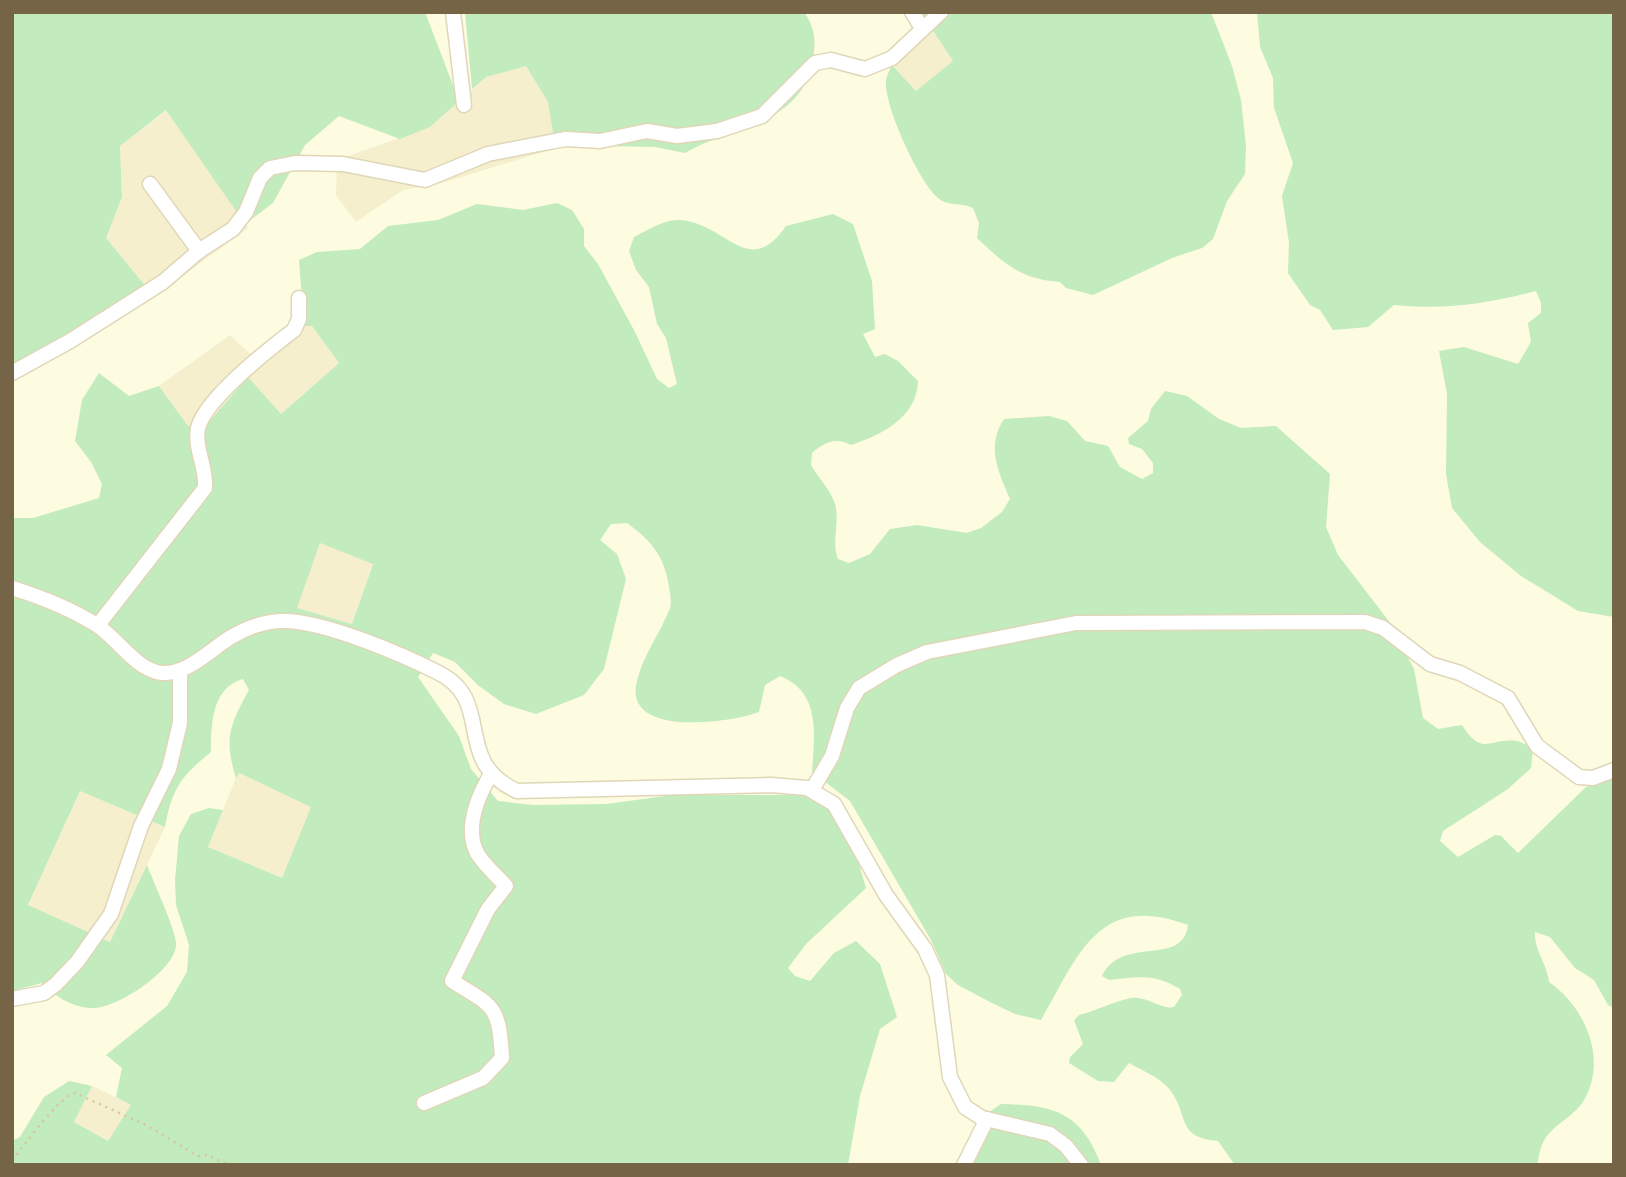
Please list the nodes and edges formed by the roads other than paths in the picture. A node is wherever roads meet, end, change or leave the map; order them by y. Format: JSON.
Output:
{"nodes":[{"id":1,"x":453,"y":12,"type":"edge"},
{"id":2,"x":912,"y":12,"type":"edge"},
{"id":3,"x":941,"y":12,"type":"edge"},
{"id":4,"x":922,"y":28,"type":"junction"},
{"id":5,"x":464,"y":105,"type":"dead end"},
{"id":6,"x":150,"y":184,"type":"dead end"},
{"id":7,"x":199,"y":251,"type":"junction"},
{"id":8,"x":299,"y":298,"type":"dead end"},
{"id":9,"x":12,"y":373,"type":"edge"},
{"id":10,"x":12,"y":588,"type":"edge"},
{"id":11,"x":98,"y":625,"type":"junction"},
{"id":12,"x":180,"y":670,"type":"junction"},
{"id":13,"x":1614,"y":770,"type":"edge"},
{"id":14,"x":491,"y":774,"type":"junction"},
{"id":15,"x":813,"y":790,"type":"junction"},
{"id":16,"x":12,"y":999,"type":"edge"},
{"id":17,"x":424,"y":1103,"type":"dead end"},
{"id":18,"x":987,"y":1119,"type":"junction"},
{"id":19,"x":964,"y":1165,"type":"edge"},
{"id":20,"x":1081,"y":1165,"type":"edge"}],
"edges":[{"from":1,"to":5,"type":"street"},
{"from":2,"to":4,"type":"street"},
{"from":3,"to":4,"type":"street"},
{"from":4,"to":7,"type":"street"},
{"from":6,"to":7,"type":"street"},
{"from":7,"to":9,"type":"street"},
{"from":8,"to":11,"type":"street"},
{"from":10,"to":11,"type":"street"},
{"from":11,"to":12,"type":"street"},
{"from":12,"to":14,"type":"street"},
{"from":12,"to":16,"type":"street"},
{"from":13,"to":15,"type":"street"},
{"from":14,"to":15,"type":"street"},
{"from":14,"to":17,"type":"street"},
{"from":15,"to":18,"type":"street"},
{"from":18,"to":19,"type":"street"},
{"from":18,"to":20,"type":"street"}]}
